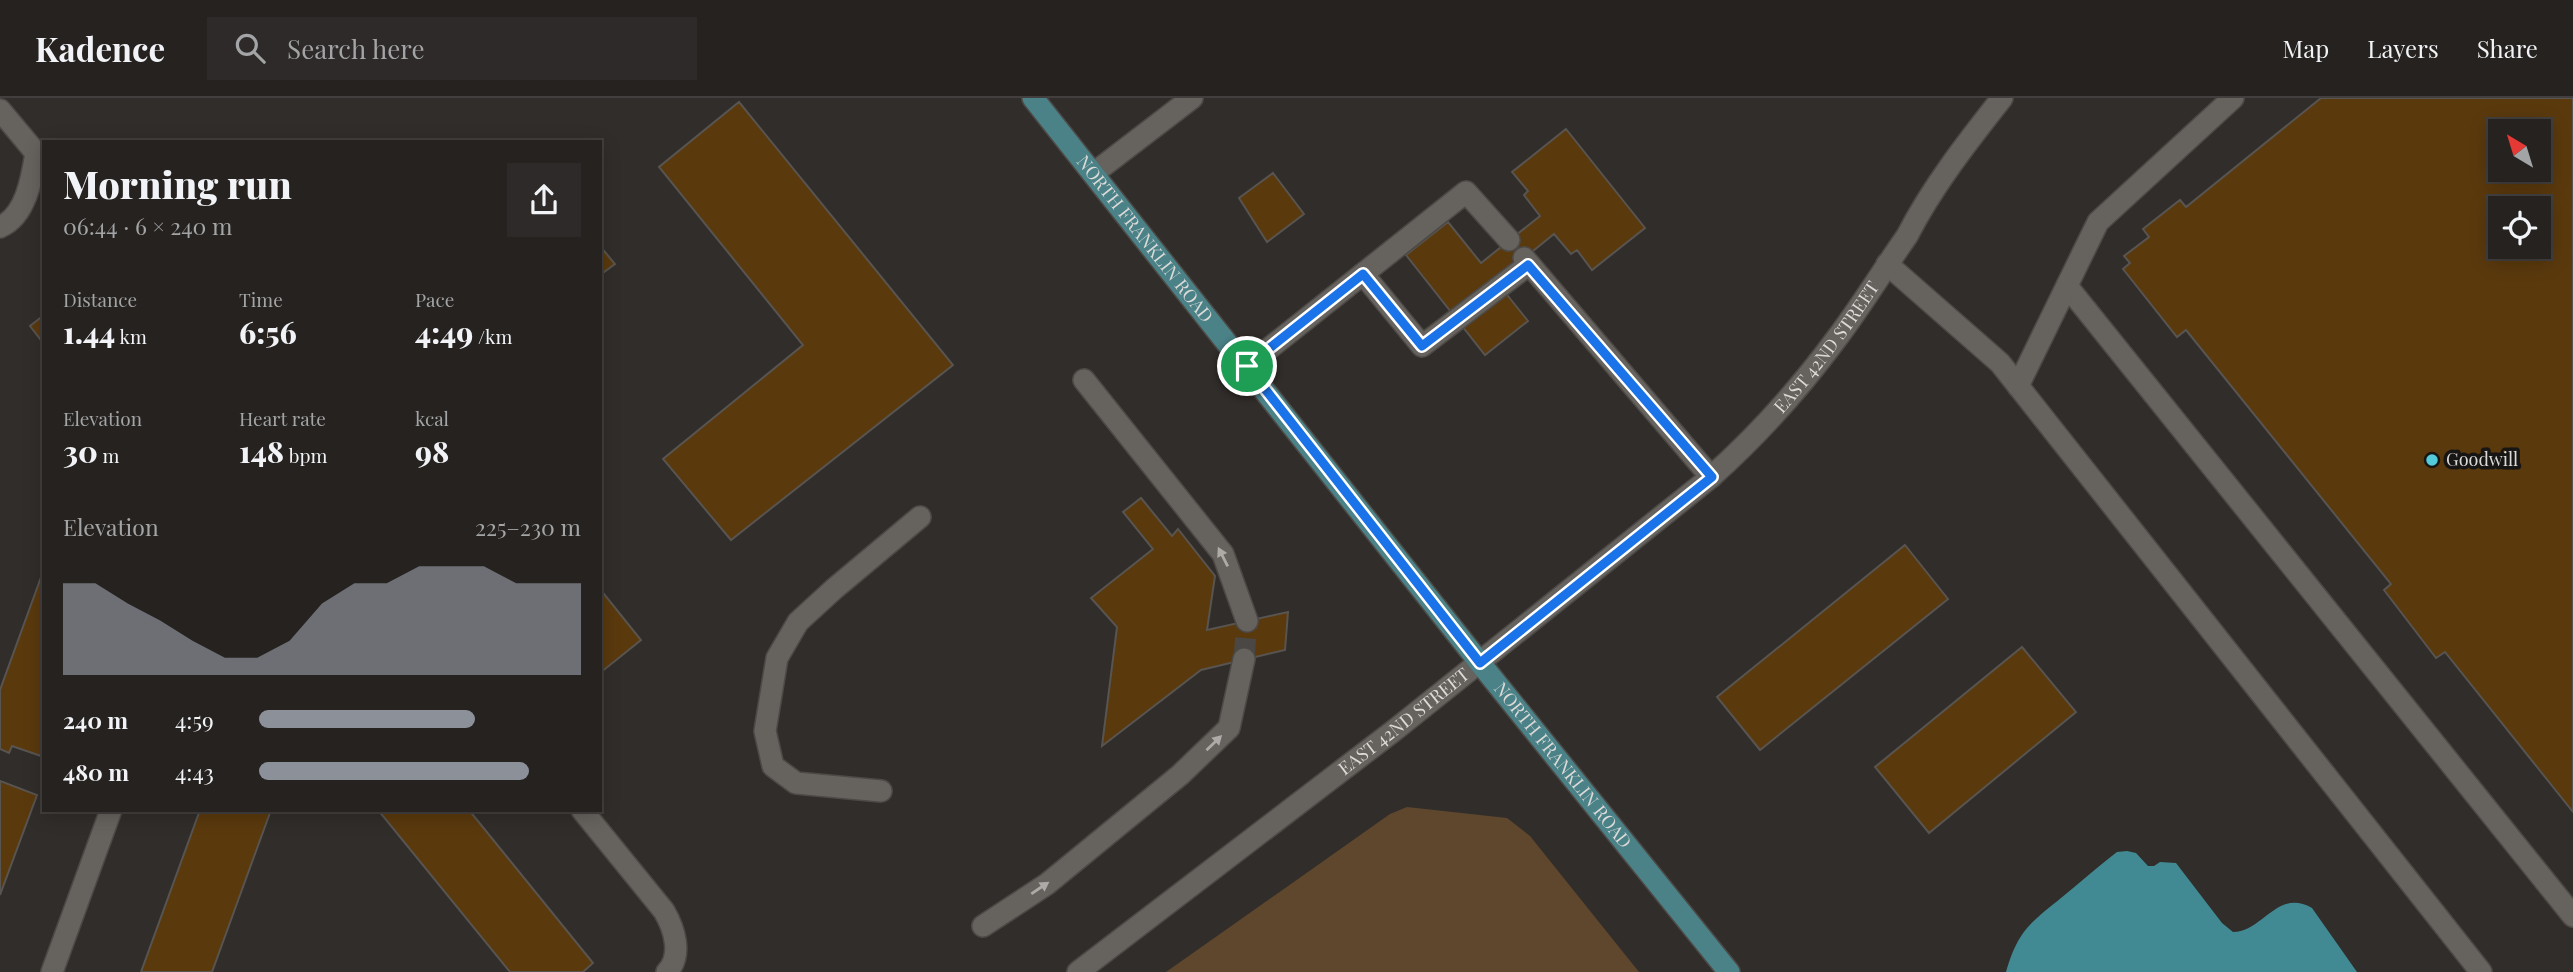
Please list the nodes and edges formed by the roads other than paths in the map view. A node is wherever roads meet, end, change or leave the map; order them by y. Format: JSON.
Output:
{"nodes":[{"id":1,"x":1033,"y":98,"type":"edge"},
{"id":2,"x":1192,"y":98,"type":"edge"},
{"id":3,"x":2002,"y":98,"type":"edge"},
{"id":4,"x":2233,"y":98,"type":"edge"},
{"id":5,"x":0,"y":110,"type":"edge"},
{"id":6,"x":1094,"y":173,"type":"junction"},
{"id":7,"x":0,"y":227,"type":"edge"},
{"id":8,"x":1509,"y":240,"type":"dead end"},
{"id":9,"x":1887,"y":264,"type":"junction"},
{"id":10,"x":1363,"y":274,"type":"junction"},
{"id":11,"x":2067,"y":286,"type":"junction"},
{"id":12,"x":1247,"y":366,"type":"junction"},
{"id":13,"x":1084,"y":380,"type":"dead end"},
{"id":14,"x":2018,"y":386,"type":"junction"},
{"id":15,"x":1712,"y":477,"type":"junction"},
{"id":16,"x":920,"y":517,"type":"dead end"},
{"id":17,"x":1247,"y":621,"type":"tunnel mouth"},
{"id":18,"x":1244,"y":659,"type":"tunnel mouth"},
{"id":19,"x":1480,"y":663,"type":"junction"},
{"id":20,"x":881,"y":791,"type":"dead end"},
{"id":21,"x":110,"y":812,"type":"edge"},
{"id":22,"x":584,"y":812,"type":"edge"},
{"id":23,"x":2573,"y":916,"type":"edge"},
{"id":24,"x":983,"y":926,"type":"dead end"},
{"id":25,"x":52,"y":972,"type":"edge"},
{"id":26,"x":667,"y":972,"type":"edge"},
{"id":27,"x":1078,"y":972,"type":"edge"},
{"id":28,"x":1729,"y":972,"type":"edge"},
{"id":29,"x":2481,"y":972,"type":"edge"}],
"edges":[{"from":1,"to":6,"type":"main road","name":"NORTH FRANKLIN ROAD"},
{"from":2,"to":6,"type":"street"},
{"from":3,"to":9,"type":"street","name":"EAST 42ND STREET"},
{"from":4,"to":11,"type":"street"},
{"from":5,"to":7,"type":"street"},
{"from":6,"to":12,"type":"main road","name":"NORTH FRANKLIN ROAD"},
{"from":8,"to":10,"type":"street"},
{"from":9,"to":14,"type":"street"},
{"from":9,"to":15,"type":"street","name":"EAST 42ND STREET"},
{"from":10,"to":12,"type":"street"},
{"from":10,"to":15,"type":"street"},
{"from":11,"to":14,"type":"street"},
{"from":11,"to":23,"type":"street"},
{"from":12,"to":19,"type":"main road","name":"NORTH FRANKLIN ROAD"},
{"from":17,"to":13,"type":"street","one_way":true},
{"from":14,"to":29,"type":"street"},
{"from":15,"to":19,"type":"street","name":"EAST 42ND STREET"},
{"from":16,"to":20,"type":"street"},
{"from":24,"to":18,"type":"street","one_way":true},
{"from":19,"to":27,"type":"street","name":"EAST 42ND STREET"},
{"from":19,"to":28,"type":"main road","name":"NORTH FRANKLIN ROAD"},
{"from":21,"to":25,"type":"street"},
{"from":22,"to":26,"type":"street"}]}
